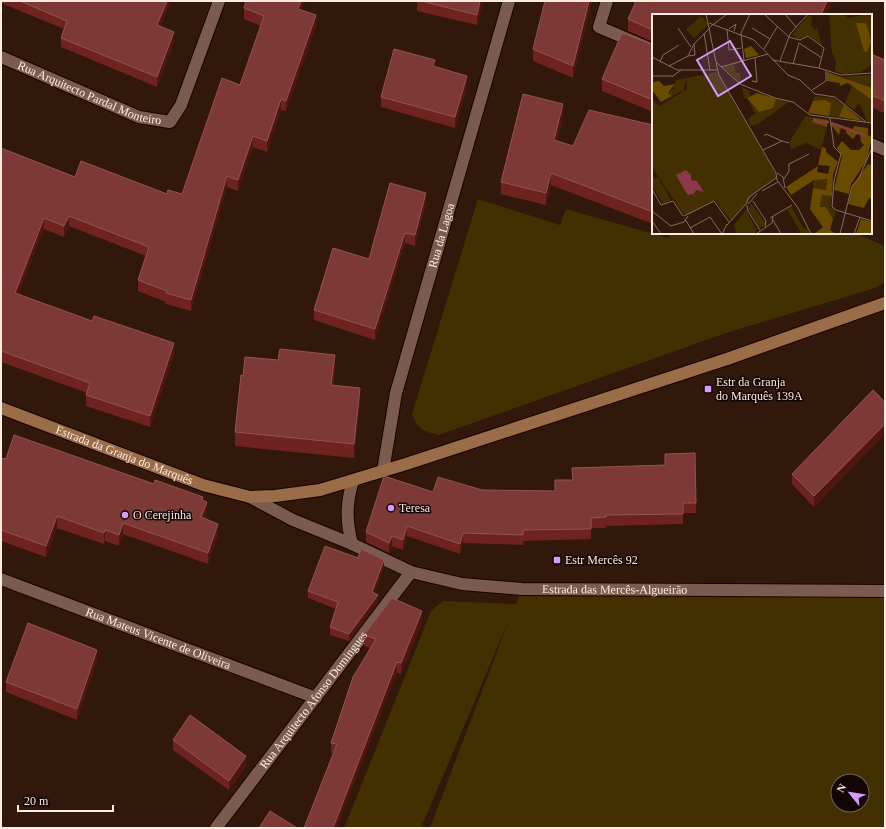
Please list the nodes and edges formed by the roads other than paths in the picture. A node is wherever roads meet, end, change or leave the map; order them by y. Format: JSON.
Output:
{"nodes":[{"id":1,"x":219,"y":1,"type":"edge"},
{"id":2,"x":509,"y":1,"type":"edge"},
{"id":3,"x":607,"y":1,"type":"edge"},
{"id":4,"x":652,"y":50,"type":"edge"},
{"id":5,"x":1,"y":57,"type":"edge"},
{"id":6,"x":872,"y":144,"type":"edge"},
{"id":7,"x":885,"y":150,"type":"edge"},
{"id":8,"x":885,"y":303,"type":"edge"},
{"id":9,"x":1,"y":408,"type":"edge"},
{"id":10,"x":383,"y":471,"type":"junction"},
{"id":11,"x":353,"y":480,"type":"junction"},
{"id":12,"x":250,"y":497,"type":"junction"},
{"id":13,"x":352,"y":544,"type":"junction"},
{"id":14,"x":411,"y":572,"type":"junction"},
{"id":15,"x":1,"y":579,"type":"edge"},
{"id":16,"x":885,"y":591,"type":"edge"},
{"id":17,"x":316,"y":698,"type":"junction"},
{"id":18,"x":216,"y":828,"type":"edge"}],
"edges":[{"from":1,"to":5,"type":"street","name":"Rua Arquitecto Pardal Monteiro"},
{"from":2,"to":10,"type":"street","name":"Rua da Lagoa"},
{"from":3,"to":4,"type":"street"},
{"from":6,"to":7,"type":"street"},
{"from":8,"to":10,"type":"main road","name":"Estrada da Granja do Marquês"},
{"from":9,"to":12,"type":"main road","name":"Estrada da Granja do Marquês"},
{"from":10,"to":11,"type":"main road","name":"Estrada da Granja do Marquês"},
{"from":11,"to":12,"type":"main road","name":"Estrada da Granja do Marquês"},
{"from":11,"to":13,"type":"street"},
{"from":12,"to":13,"type":"street","name":"Estrada da Granja do Marquês"},
{"from":13,"to":14,"type":"street","name":"Estrada das Mercês-Algueirão"},
{"from":14,"to":16,"type":"street","name":"Estrada das Mercês-Algueirão"},
{"from":14,"to":17,"type":"street","name":"Rua Arquitecto Afonso Domingues"},
{"from":15,"to":17,"type":"street","name":"Rua Mateus Vicente de Oliveira"},
{"from":17,"to":18,"type":"street","name":"Rua Arquitecto Afonso Domingues"}]}
